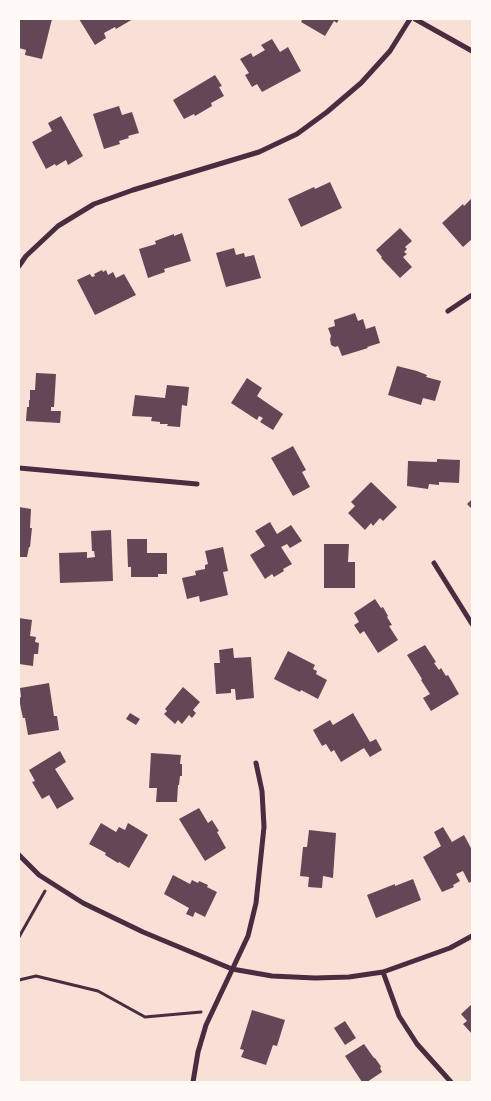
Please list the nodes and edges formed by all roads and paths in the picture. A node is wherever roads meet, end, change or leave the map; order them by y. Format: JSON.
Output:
{"nodes":[{"id":1,"x":410,"y":19,"type":"edge"},
{"id":2,"x":415,"y":19,"type":"edge"},
{"id":3,"x":472,"y":51,"type":"edge"},
{"id":4,"x":19,"y":266,"type":"edge"},
{"id":5,"x":472,"y":294,"type":"edge"},
{"id":6,"x":448,"y":311,"type":"dead end"},
{"id":7,"x":19,"y":468,"type":"edge"},
{"id":8,"x":197,"y":484,"type":"dead end"},
{"id":9,"x":434,"y":563,"type":"dead end"},
{"id":10,"x":472,"y":624,"type":"edge"},
{"id":11,"x":256,"y":763,"type":"dead end"},
{"id":12,"x":19,"y":855,"type":"edge"},
{"id":13,"x":50,"y":882,"type":"junction"},
{"id":14,"x":472,"y":936,"type":"edge"},
{"id":15,"x":19,"y":937,"type":"edge"},
{"id":16,"x":232,"y":969,"type":"junction"},
{"id":17,"x":383,"y":972,"type":"junction"},
{"id":18,"x":19,"y":980,"type":"edge"},
{"id":19,"x":212,"y":1012,"type":"junction"},
{"id":20,"x":193,"y":1082,"type":"edge"},
{"id":21,"x":452,"y":1082,"type":"edge"}],
"edges":[{"from":1,"to":4,"type":"street"},
{"from":2,"to":3,"type":"street"},
{"from":5,"to":6,"type":"street"},
{"from":7,"to":8,"type":"street"},
{"from":9,"to":10,"type":"street"},
{"from":11,"to":16,"type":"street"},
{"from":12,"to":13,"type":"street"},
{"from":13,"to":15,"type":"path"},
{"from":13,"to":16,"type":"street"},
{"from":14,"to":17,"type":"street"},
{"from":16,"to":17,"type":"street"},
{"from":16,"to":19,"type":"street"},
{"from":17,"to":21,"type":"street"},
{"from":18,"to":19,"type":"path"},
{"from":19,"to":20,"type":"street"}]}
